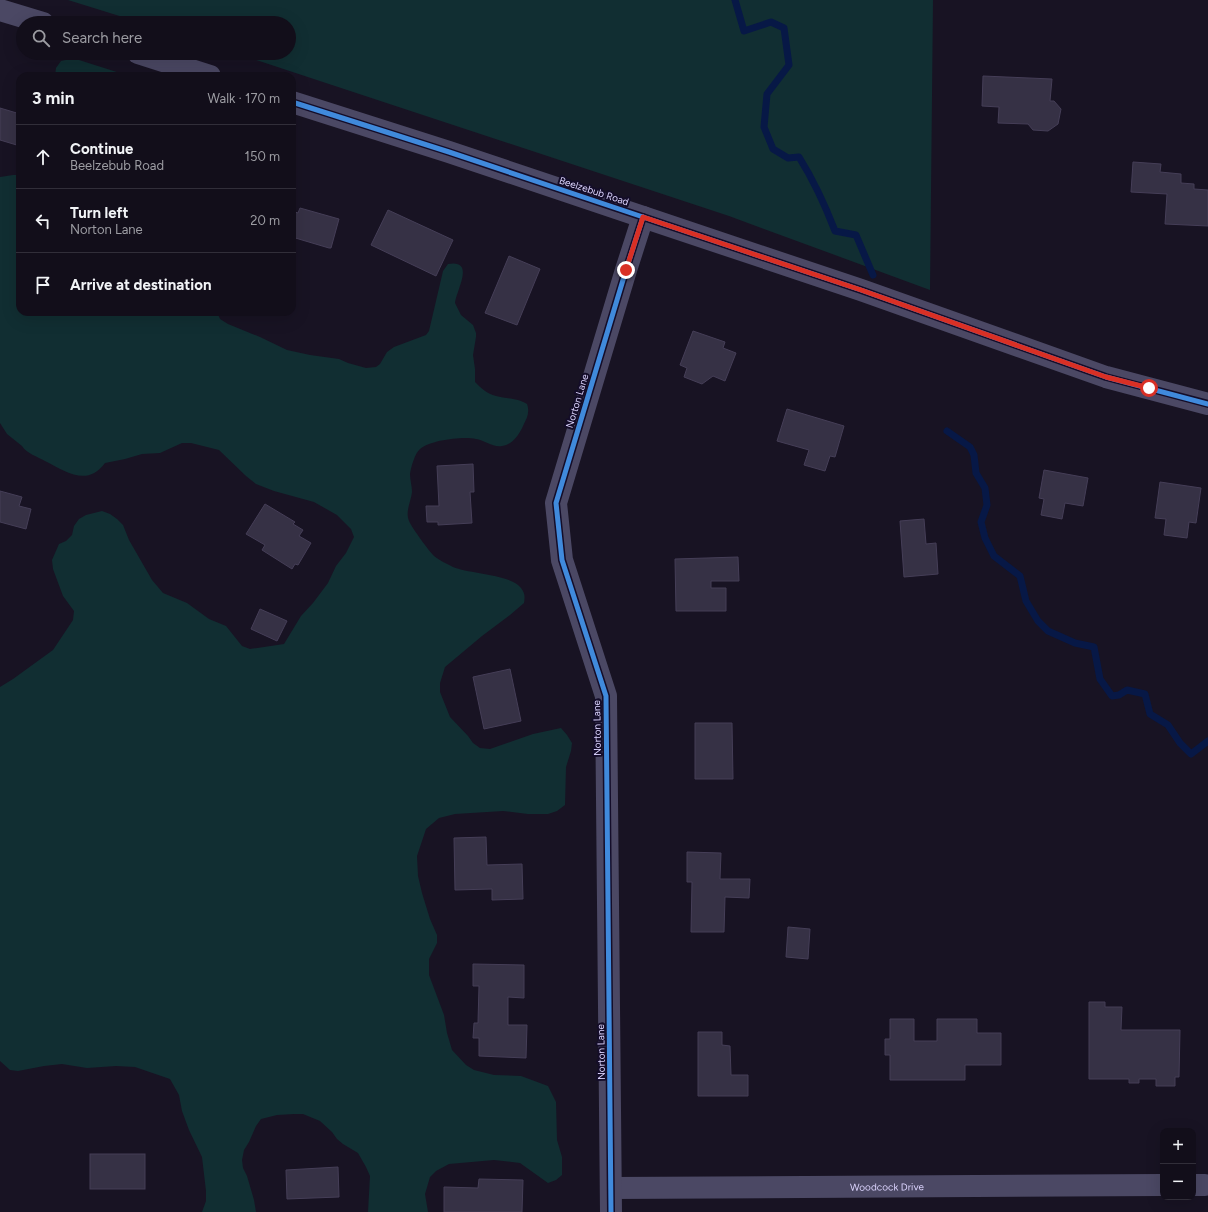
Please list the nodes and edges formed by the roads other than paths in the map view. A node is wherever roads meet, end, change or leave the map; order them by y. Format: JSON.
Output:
{"nodes":[{"id":1,"x":0,"y":10,"type":"edge"},
{"id":2,"x":20,"y":16,"type":"edge"},
{"id":3,"x":160,"y":60,"type":"edge"},
{"id":4,"x":197,"y":72,"type":"edge"},
{"id":5,"x":296,"y":103,"type":"edge"},
{"id":6,"x":643,"y":217,"type":"junction"},
{"id":7,"x":1208,"y":404,"type":"edge"},
{"id":8,"x":1160,"y":1185,"type":"edge"},
{"id":9,"x":611,"y":1188,"type":"junction"},
{"id":10,"x":611,"y":1212,"type":"edge"}],
"edges":[{"from":1,"to":2,"type":"street"},
{"from":3,"to":4,"type":"street"},
{"from":5,"to":6,"type":"street","name":"Beelzebub Road"},
{"from":6,"to":7,"type":"street","name":"Beelzebub Road"},
{"from":6,"to":9,"type":"street","name":"Norton Lane"},
{"from":8,"to":9,"type":"street","name":"Woodcock Drive"},
{"from":9,"to":10,"type":"street","name":"Norton Lane"}]}
